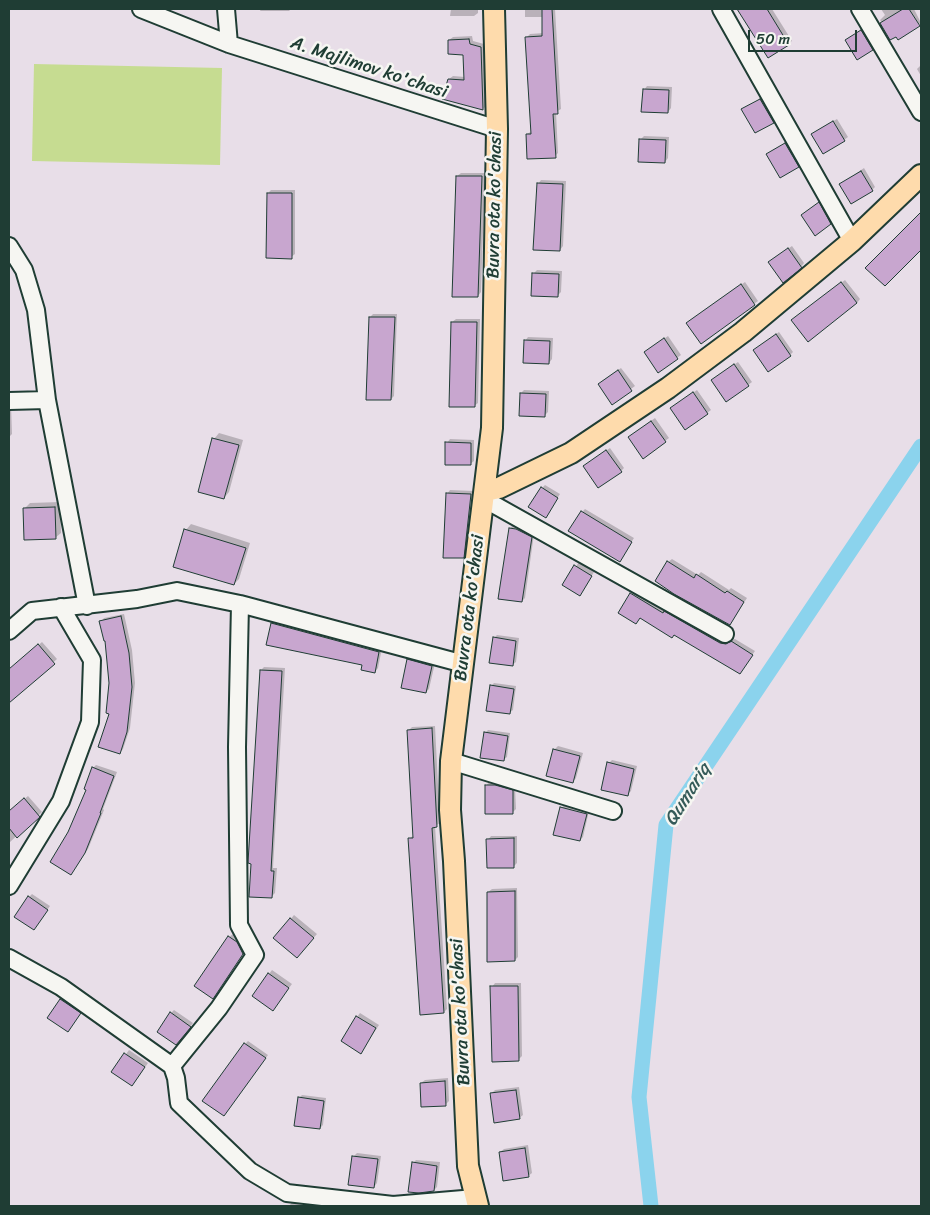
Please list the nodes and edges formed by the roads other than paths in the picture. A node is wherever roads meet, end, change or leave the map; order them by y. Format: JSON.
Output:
{"nodes":[{"id":1,"x":141,"y":9,"type":"edge"},
{"id":2,"x":226,"y":9,"type":"edge"},
{"id":3,"x":494,"y":9,"type":"edge"},
{"id":4,"x":722,"y":9,"type":"edge"},
{"id":5,"x":860,"y":9,"type":"edge"},
{"id":6,"x":228,"y":44,"type":"junction"},
{"id":7,"x":921,"y":112,"type":"edge"},
{"id":8,"x":497,"y":130,"type":"junction"},
{"id":9,"x":921,"y":175,"type":"edge"},
{"id":10,"x":852,"y":241,"type":"junction"},
{"id":11,"x":9,"y":246,"type":"edge"},
{"id":12,"x":47,"y":400,"type":"junction"},
{"id":13,"x":9,"y":401,"type":"edge"},
{"id":14,"x":485,"y":495,"type":"junction"},
{"id":15,"x":240,"y":604,"type":"junction"},
{"id":16,"x":87,"y":606,"type":"junction"},
{"id":17,"x":61,"y":607,"type":"junction"},
{"id":18,"x":9,"y":631,"type":"edge"},
{"id":19,"x":725,"y":634,"type":"dead end"},
{"id":20,"x":464,"y":664,"type":"junction"},
{"id":21,"x":451,"y":760,"type":"junction"},
{"id":22,"x":613,"y":811,"type":"dead end"},
{"id":23,"x":9,"y":886,"type":"edge"},
{"id":24,"x":9,"y":958,"type":"edge"},
{"id":25,"x":172,"y":1066,"type":"junction"},
{"id":26,"x":476,"y":1202,"type":"edge"}],
"edges":[{"from":1,"to":6,"type":"street","name":"A. Majlimov ko'chasi"},
{"from":2,"to":6,"type":"street"},
{"from":3,"to":8,"type":"main road","name":"Buvra ota ko'chasi"},
{"from":4,"to":10,"type":"street"},
{"from":5,"to":7,"type":"street"},
{"from":6,"to":8,"type":"street","name":"A. Majlimov ko'chasi"},
{"from":8,"to":14,"type":"main road","name":"Buvra ota ko'chasi"},
{"from":9,"to":10,"type":"main road"},
{"from":10,"to":14,"type":"main road"},
{"from":11,"to":12,"type":"street"},
{"from":12,"to":13,"type":"street"},
{"from":12,"to":16,"type":"street"},
{"from":14,"to":19,"type":"street"},
{"from":14,"to":20,"type":"main road","name":"Buvra ota ko'chasi"},
{"from":15,"to":16,"type":"street"},
{"from":15,"to":20,"type":"street"},
{"from":15,"to":25,"type":"street"},
{"from":16,"to":17,"type":"street"},
{"from":17,"to":18,"type":"street"},
{"from":17,"to":23,"type":"street"},
{"from":20,"to":21,"type":"main road","name":"Buvra ota ko'chasi"},
{"from":21,"to":22,"type":"street"},
{"from":21,"to":26,"type":"main road","name":"Buvra ota ko'chasi"},
{"from":24,"to":25,"type":"street"},
{"from":25,"to":26,"type":"street"}]}
